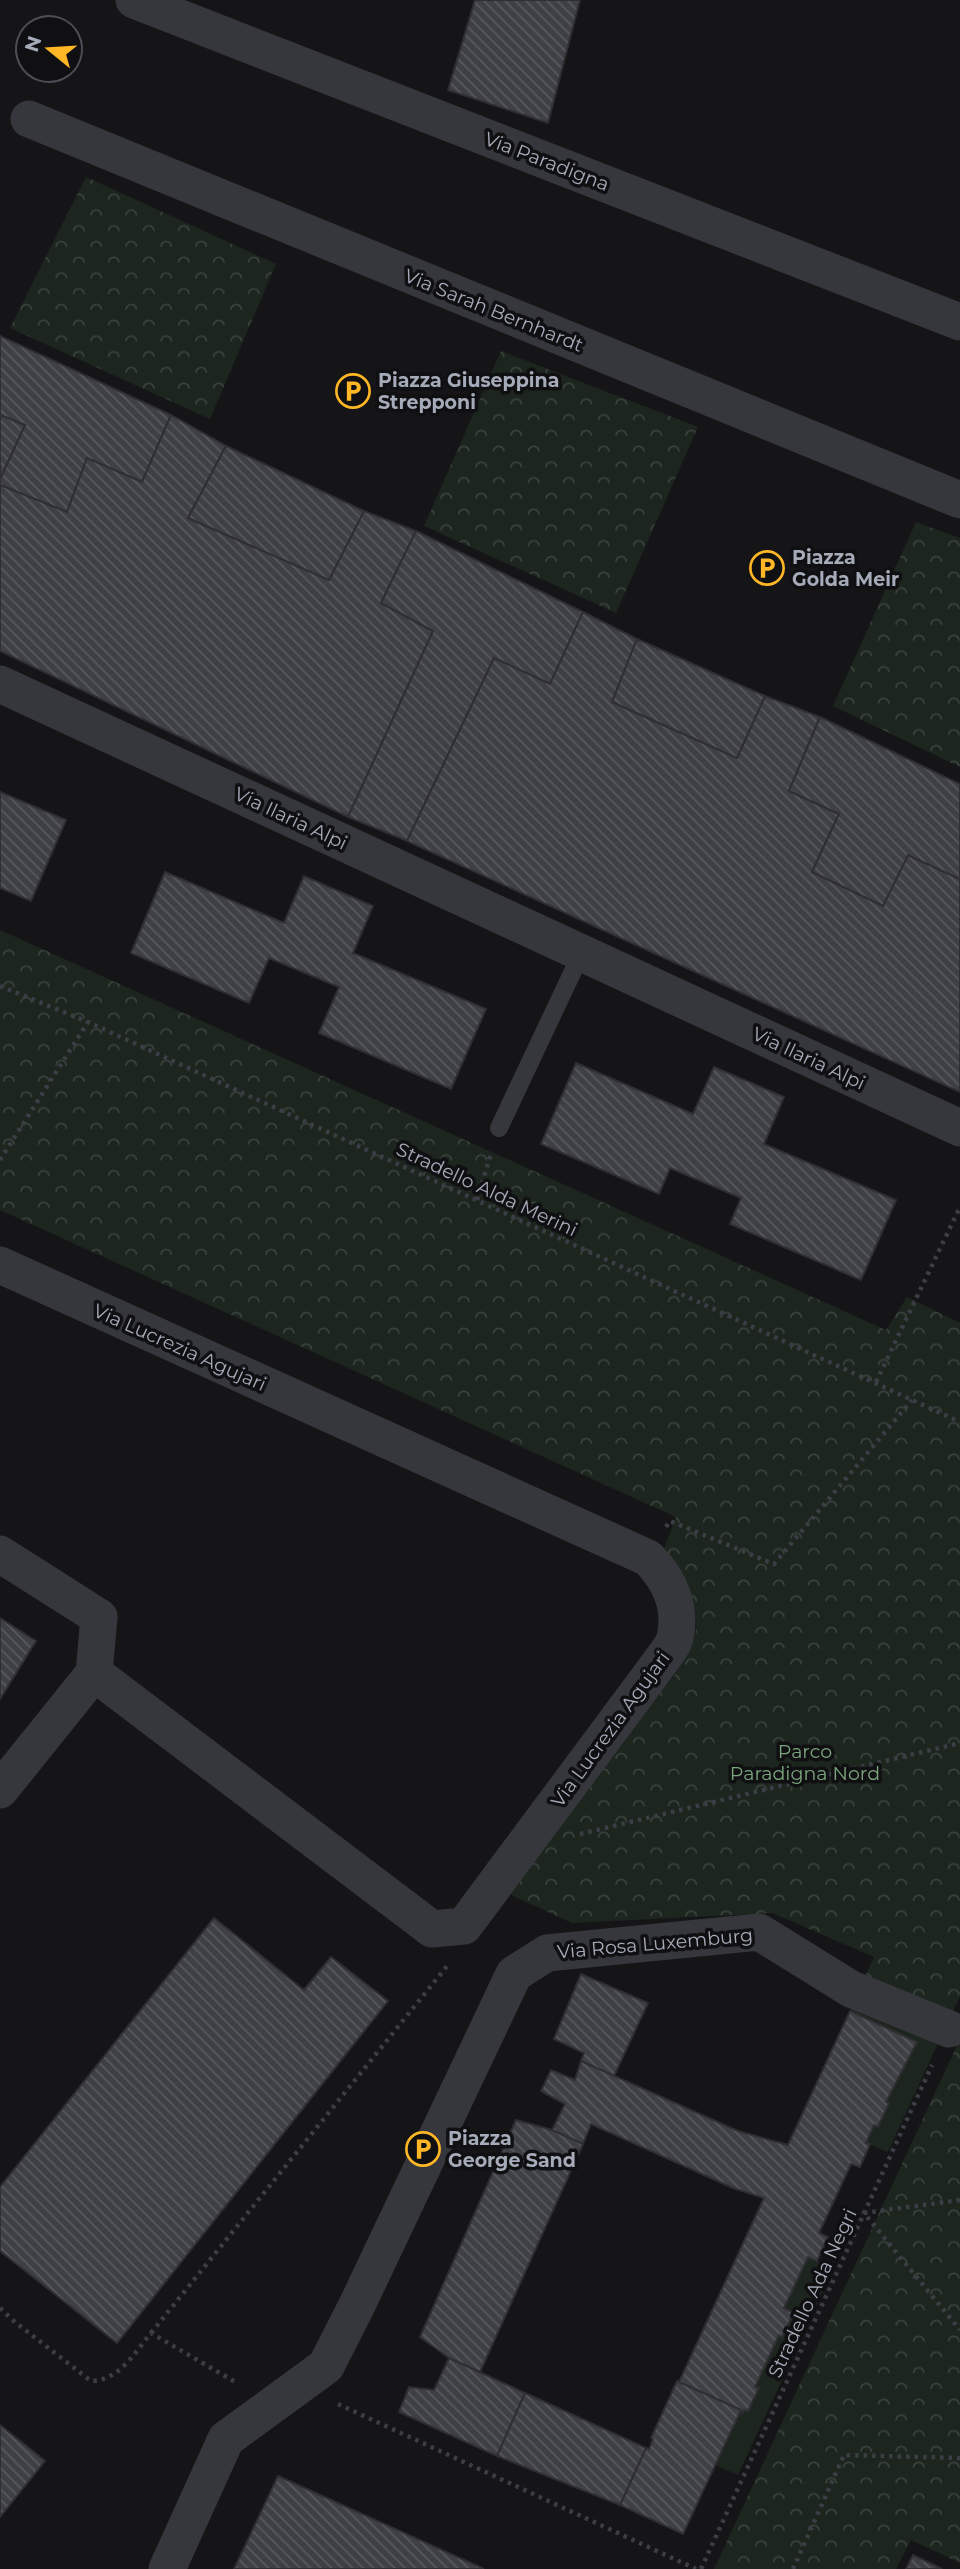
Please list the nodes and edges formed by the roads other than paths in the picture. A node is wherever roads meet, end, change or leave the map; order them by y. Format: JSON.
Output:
{"nodes":[{"id":1,"x":134,"y":0,"type":"edge"},
{"id":2,"x":29,"y":119,"type":"dead end"},
{"id":3,"x":960,"y":322,"type":"edge"},
{"id":4,"x":960,"y":500,"type":"edge"},
{"id":5,"x":0,"y":684,"type":"edge"},
{"id":6,"x":582,"y":952,"type":"junction"},
{"id":7,"x":499,"y":1128,"type":"road end"},
{"id":8,"x":960,"y":1128,"type":"edge"},
{"id":9,"x":0,"y":1265,"type":"edge"},
{"id":10,"x":0,"y":1554,"type":"edge"},
{"id":11,"x":94,"y":1673,"type":"junction"},
{"id":12,"x":0,"y":1790,"type":"edge"},
{"id":13,"x":949,"y":2029,"type":"road end"},
{"id":14,"x":167,"y":2569,"type":"edge"}],
"edges":[{"from":1,"to":3,"type":"street","name":"Via Paradigna"},
{"from":2,"to":4,"type":"street","name":"Via Sarah Bernhardt"},
{"from":5,"to":6,"type":"street","name":"Via Ilaria Alpi"},
{"from":6,"to":7,"type":"lane"},
{"from":6,"to":8,"type":"street","name":"Via Ilaria Alpi"},
{"from":9,"to":11,"type":"street","name":"Via Lucrezia Agujari"},
{"from":10,"to":11,"type":"street"},
{"from":11,"to":12,"type":"street"},
{"from":13,"to":14,"type":"street","name":"Via Rosa Luxemburg"}]}
